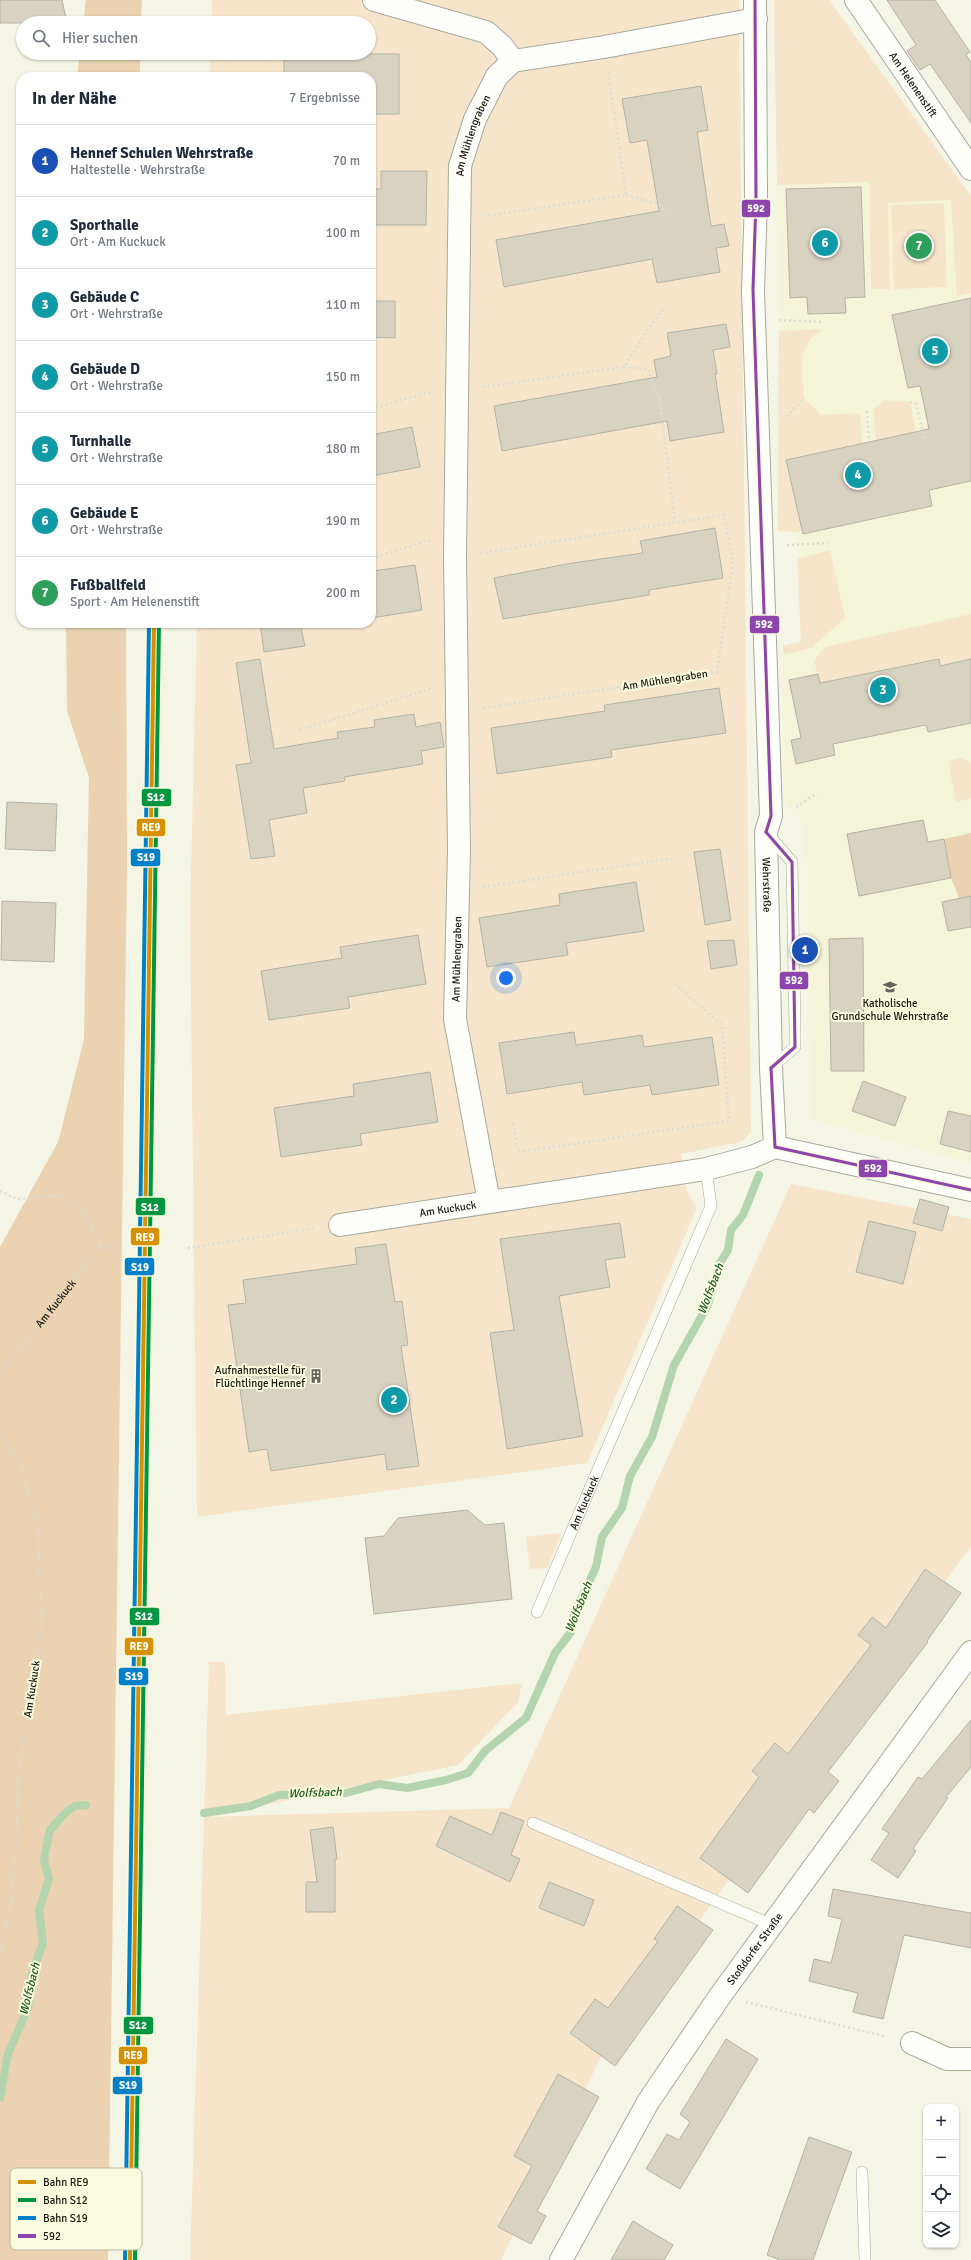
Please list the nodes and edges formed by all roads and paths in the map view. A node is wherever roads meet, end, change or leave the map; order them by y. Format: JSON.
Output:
{"nodes":[{"id":1,"x":374,"y":0,"type":"edge"},
{"id":2,"x":856,"y":0,"type":"edge"},
{"id":3,"x":756,"y":10,"type":"edge"},
{"id":4,"x":604,"y":47,"type":"junction"},
{"id":5,"x":513,"y":61,"type":"junction"},
{"id":6,"x":971,"y":169,"type":"edge"},
{"id":7,"x":626,"y":195,"type":"junction"},
{"id":8,"x":670,"y":216,"type":"dead end"},
{"id":9,"x":460,"y":220,"type":"junction"},
{"id":10,"x":665,"y":307,"type":"dead end"},
{"id":11,"x":754,"y":319,"type":"junction"},
{"id":12,"x":824,"y":322,"type":"dead end"},
{"id":13,"x":624,"y":367,"type":"junction"},
{"id":14,"x":457,"y":390,"type":"junction"},
{"id":15,"x":910,"y":402,"type":"dead end"},
{"id":16,"x":376,"y":408,"type":"edge"},
{"id":17,"x":867,"y":411,"type":"dead end"},
{"id":18,"x":924,"y":440,"type":"dead end"},
{"id":19,"x":869,"y":442,"type":"dead end"},
{"id":20,"x":675,"y":522,"type":"junction"},
{"id":21,"x":455,"y":532,"type":"junction"},
{"id":22,"x":828,"y":543,"type":"dead end"},
{"id":23,"x":761,"y":546,"type":"junction"},
{"id":24,"x":376,"y":556,"type":"edge"},
{"id":25,"x":455,"y":557,"type":"junction"},
{"id":26,"x":455,"y":681,"type":"junction"},
{"id":27,"x":456,"y":712,"type":"junction"},
{"id":28,"x":300,"y":730,"type":"dead end"},
{"id":29,"x":674,"y":858,"type":"dead end"},
{"id":30,"x":458,"y":891,"type":"junction"},
{"id":31,"x":675,"y":984,"type":"dead end"},
{"id":32,"x":513,"y":1123,"type":"dead end"},
{"id":33,"x":774,"y":1147,"type":"junction"},
{"id":34,"x":706,"y":1169,"type":"junction"},
{"id":35,"x":971,"y":1190,"type":"edge"},
{"id":36,"x":0,"y":1191,"type":"edge"},
{"id":37,"x":488,"y":1202,"type":"junction"},
{"id":38,"x":340,"y":1225,"type":"joint"},
{"id":39,"x":100,"y":1247,"type":"junction"},
{"id":40,"x":118,"y":1248,"type":"dead end"},
{"id":41,"x":188,"y":1248,"type":"dead end"},
{"id":42,"x":0,"y":1373,"type":"edge"},
{"id":43,"x":0,"y":1431,"type":"edge"},
{"id":44,"x":537,"y":1612,"type":"dead end"},
{"id":45,"x":971,"y":1652,"type":"edge"},
{"id":46,"x":533,"y":1823,"type":"dead end"},
{"id":47,"x":772,"y":1925,"type":"junction"},
{"id":48,"x":0,"y":1952,"type":"edge"},
{"id":49,"x":720,"y":1996,"type":"junction"},
{"id":50,"x":912,"y":2043,"type":"joint"},
{"id":51,"x":971,"y":2059,"type":"edge"},
{"id":52,"x":862,"y":2172,"type":"dead end"},
{"id":53,"x":561,"y":2260,"type":"edge"},
{"id":54,"x":865,"y":2260,"type":"edge"}],
"edges":[{"from":1,"to":5,"type":"street"},
{"from":2,"to":6,"type":"street","name":"Am Helenenstift"},
{"from":3,"to":4,"type":"street"},
{"from":3,"to":11,"type":"street","name":"Wehrstraße"},
{"from":4,"to":5,"type":"street"},
{"from":4,"to":7,"type":"path"},
{"from":5,"to":9,"type":"street","name":"Am Mühlengraben"},
{"from":7,"to":8,"type":"path"},
{"from":7,"to":9,"type":"path"},
{"from":9,"to":14,"type":"street","name":"Am Mühlengraben"},
{"from":10,"to":13,"type":"path"},
{"from":11,"to":12,"type":"path"},
{"from":11,"to":23,"type":"street","name":"Wehrstraße"},
{"from":13,"to":14,"type":"path"},
{"from":13,"to":20,"type":"path"},
{"from":14,"to":16,"type":"path"},
{"from":14,"to":21,"type":"street","name":"Am Mühlengraben"},
{"from":15,"to":18,"type":"path"},
{"from":17,"to":19,"type":"path"},
{"from":20,"to":25,"type":"path","name":"Am Mühlengraben"},
{"from":20,"to":27,"type":"path","name":"Am Mühlengraben"},
{"from":21,"to":24,"type":"path"},
{"from":21,"to":25,"type":"street","name":"Am Mühlengraben"},
{"from":22,"to":23,"type":"path"},
{"from":23,"to":33,"type":"street","name":"Wehrstraße"},
{"from":25,"to":26,"type":"street","name":"Am Mühlengraben"},
{"from":26,"to":27,"type":"street","name":"Am Mühlengraben"},
{"from":26,"to":28,"type":"path"},
{"from":27,"to":30,"type":"street","name":"Am Mühlengraben"},
{"from":29,"to":30,"type":"path"},
{"from":30,"to":37,"type":"street","name":"Am Mühlengraben"},
{"from":31,"to":32,"type":"path"},
{"from":33,"to":34,"type":"street","name":"Am Kuckuck"},
{"from":33,"to":35,"type":"street"},
{"from":34,"to":37,"type":"street","name":"Am Kuckuck"},
{"from":34,"to":44,"type":"lane","name":"Am Kuckuck"},
{"from":36,"to":39,"type":"path"},
{"from":37,"to":38,"type":"street","name":"Am Kuckuck"},
{"from":38,"to":41,"type":"path"},
{"from":39,"to":40,"type":"path"},
{"from":39,"to":42,"type":"path","name":"Am Kuckuck"},
{"from":43,"to":48,"type":"path","name":"Am Kuckuck"},
{"from":45,"to":47,"type":"street","name":"Stoßdorfer Straße"},
{"from":46,"to":47,"type":"lane"},
{"from":47,"to":49,"type":"street","name":"Stoßdorfer Straße"},
{"from":49,"to":50,"type":"path"},
{"from":49,"to":53,"type":"street","name":"Stoßdorfer Straße"},
{"from":50,"to":51,"type":"street"},
{"from":52,"to":54,"type":"lane"}]}
